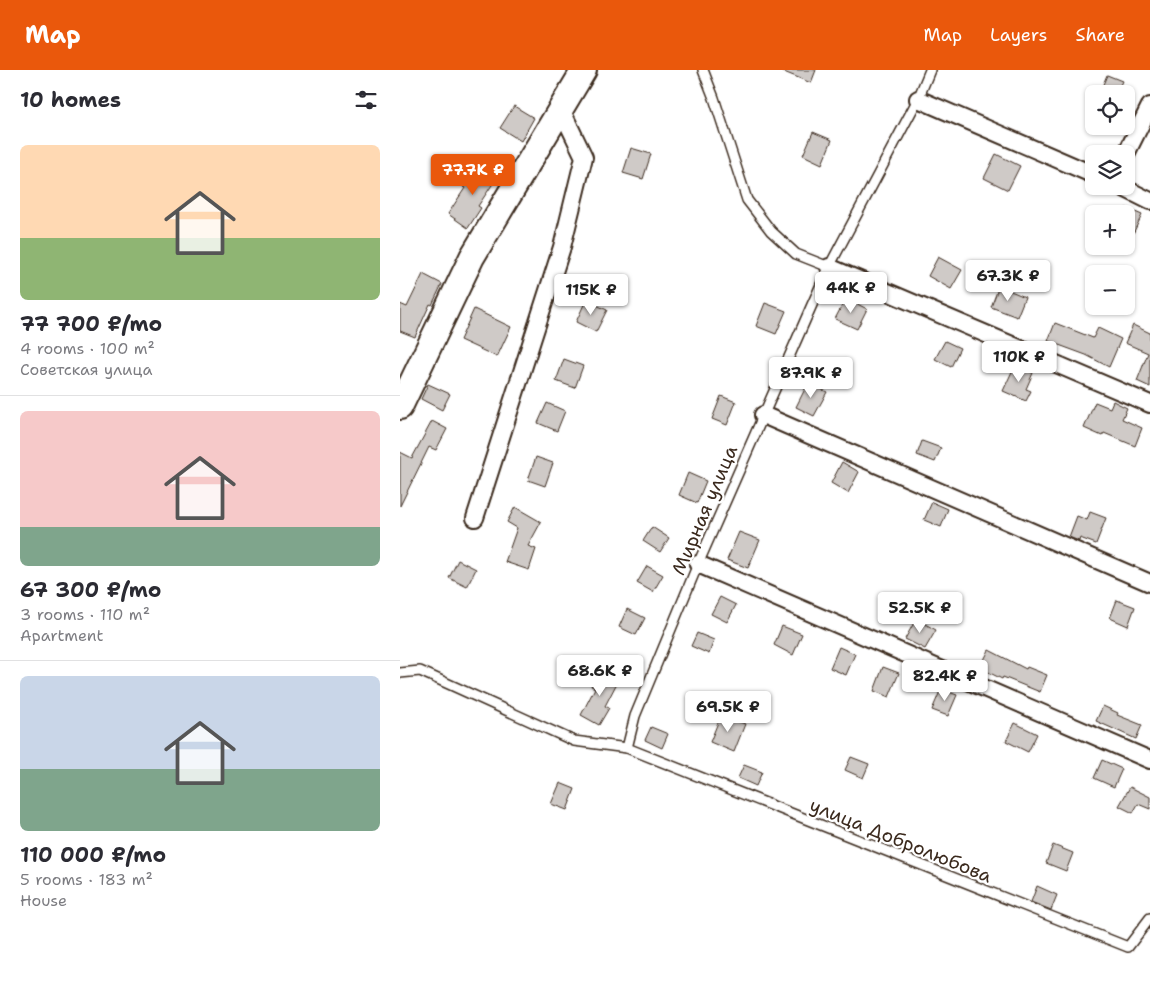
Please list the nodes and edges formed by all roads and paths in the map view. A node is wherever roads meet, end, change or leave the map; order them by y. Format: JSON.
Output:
{"nodes":[{"id":1,"x":584,"y":70,"type":"edge"},
{"id":2,"x":703,"y":70,"type":"edge"},
{"id":3,"x":930,"y":70,"type":"edge"},
{"id":4,"x":918,"y":98,"type":"junction"},
{"id":5,"x":1150,"y":106,"type":"edge"},
{"id":6,"x":561,"y":109,"type":"junction"},
{"id":7,"x":1130,"y":145,"type":"edge"},
{"id":8,"x":1085,"y":171,"type":"edge"},
{"id":9,"x":1135,"y":194,"type":"edge"},
{"id":10,"x":1150,"y":201,"type":"edge"},
{"id":11,"x":829,"y":268,"type":"junction"},
{"id":12,"x":1150,"y":404,"type":"edge"},
{"id":13,"x":400,"y":407,"type":"edge"},
{"id":14,"x":763,"y":415,"type":"junction"},
{"id":15,"x":475,"y":518,"type":"dead end"},
{"id":16,"x":698,"y":564,"type":"junction"},
{"id":17,"x":1150,"y":583,"type":"edge"},
{"id":18,"x":400,"y":673,"type":"edge"},
{"id":19,"x":627,"y":748,"type":"junction"},
{"id":20,"x":1150,"y":760,"type":"edge"},
{"id":21,"x":1150,"y":918,"type":"edge"}],
"edges":[{"from":1,"to":6,"type":"street"},
{"from":2,"to":11,"type":"lane"},
{"from":3,"to":4,"type":"lane","name":"Мирная улица"},
{"from":4,"to":8,"type":"street"},
{"from":4,"to":11,"type":"lane","name":"Мирная улица"},
{"from":5,"to":7,"type":"street"},
{"from":6,"to":13,"type":"street"},
{"from":6,"to":15,"type":"street"},
{"from":9,"to":10,"type":"street"},
{"from":11,"to":12,"type":"street"},
{"from":11,"to":14,"type":"lane","name":"Мирная улица"},
{"from":14,"to":16,"type":"lane","name":"Мирная улица"},
{"from":14,"to":17,"type":"street"},
{"from":16,"to":19,"type":"lane","name":"Мирная улица"},
{"from":16,"to":20,"type":"street"},
{"from":18,"to":19,"type":"lane"},
{"from":19,"to":21,"type":"lane","name":"улица Добролюбова"}]}
